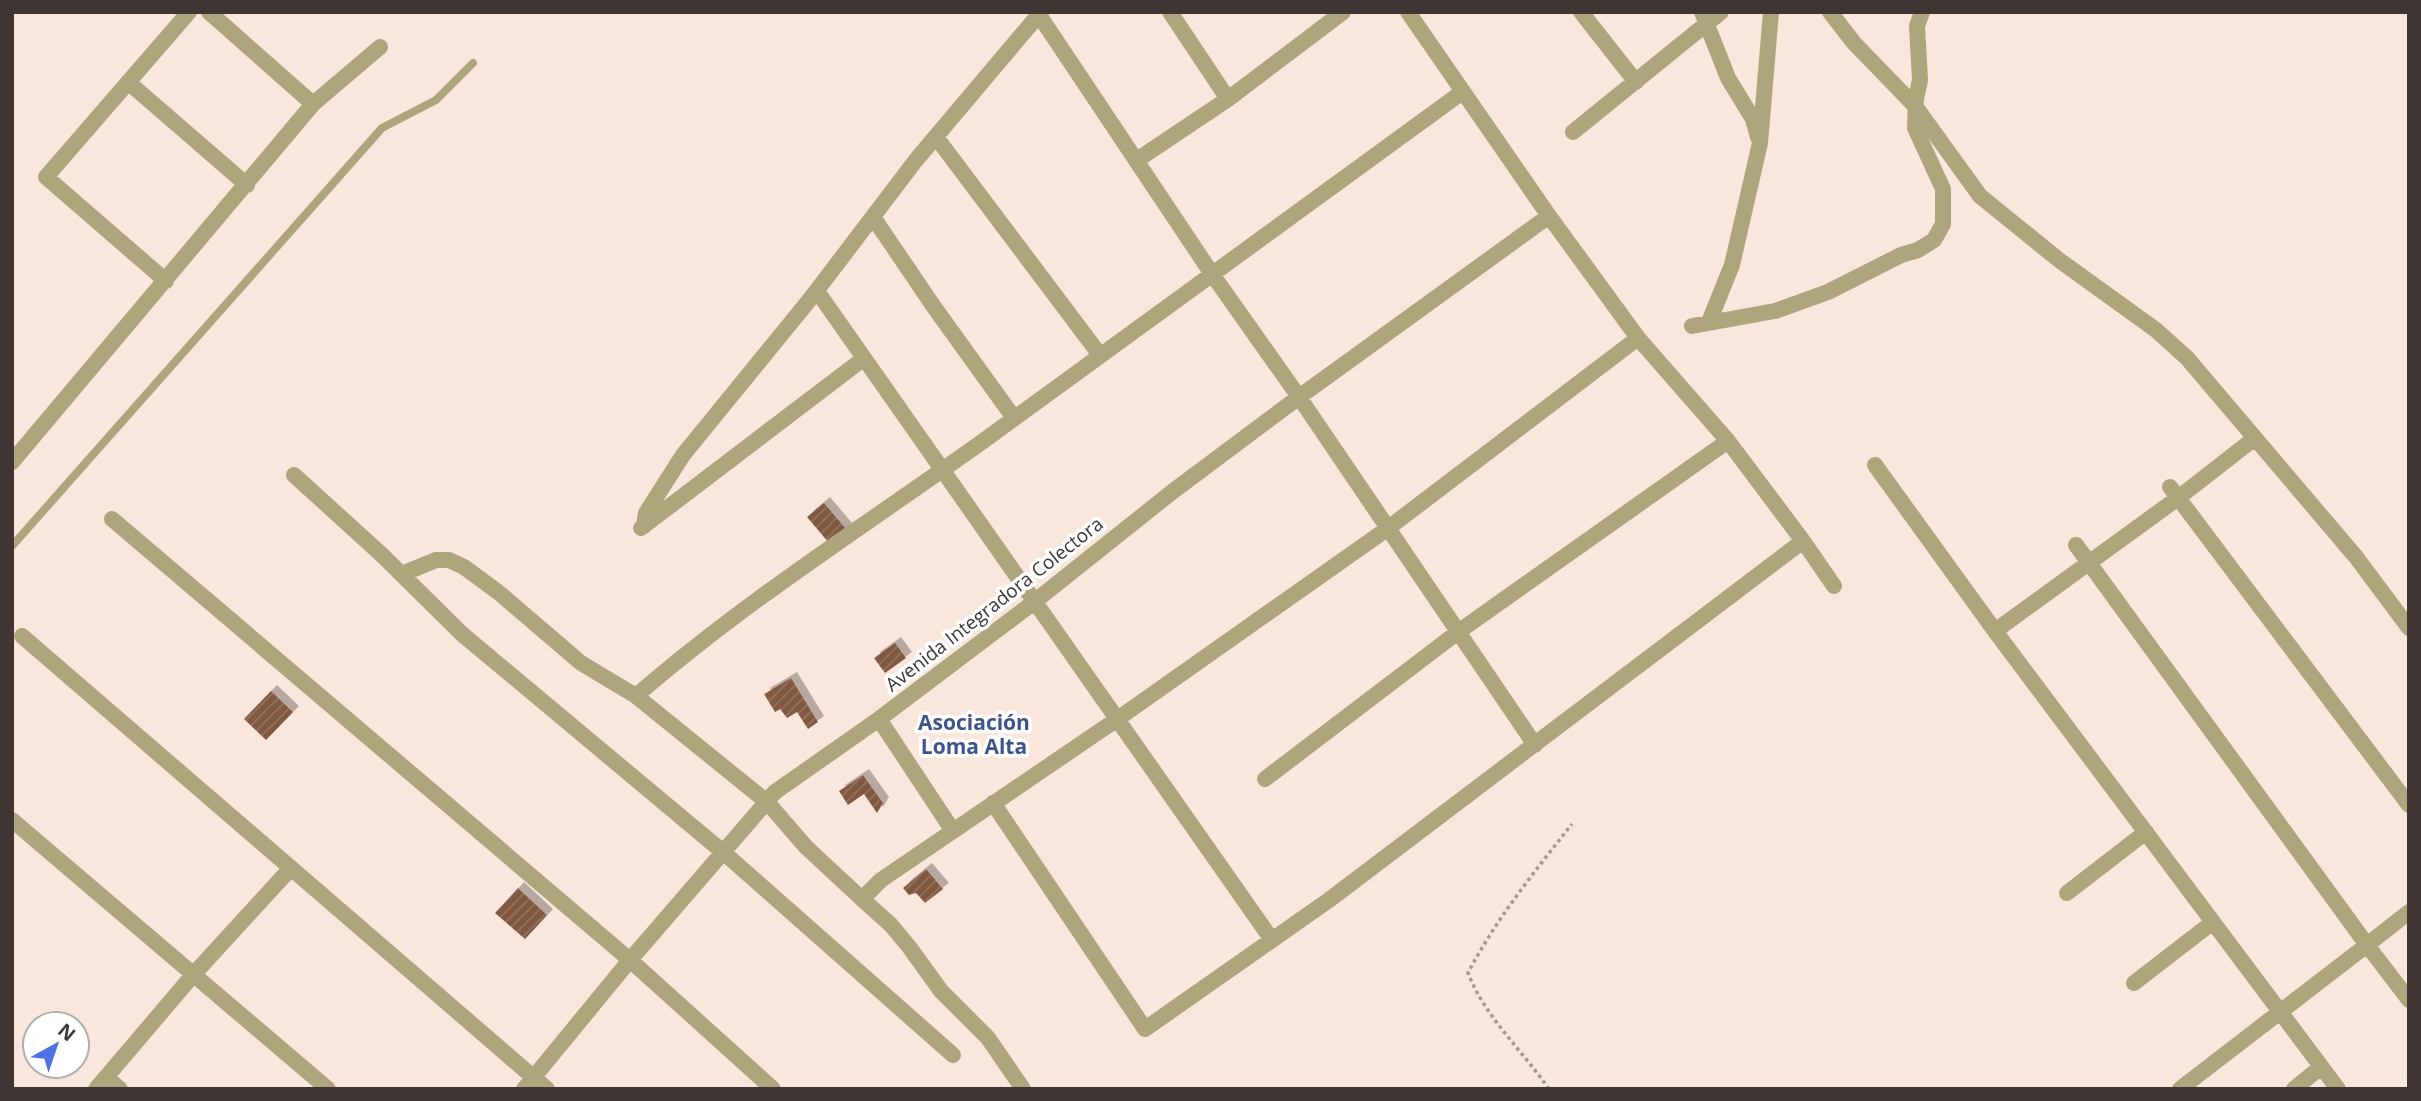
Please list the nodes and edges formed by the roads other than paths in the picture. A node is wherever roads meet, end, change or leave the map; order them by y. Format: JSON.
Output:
{"nodes":[{"id":1,"x":189,"y":12,"type":"edge"},
{"id":2,"x":209,"y":12,"type":"edge"},
{"id":3,"x":1170,"y":12,"type":"edge"},
{"id":4,"x":1343,"y":12,"type":"edge"},
{"id":5,"x":1408,"y":12,"type":"edge"},
{"id":6,"x":1581,"y":12,"type":"edge"},
{"id":7,"x":1721,"y":12,"type":"edge"},
{"id":8,"x":1771,"y":12,"type":"edge"},
{"id":9,"x":1830,"y":12,"type":"edge"},
{"id":10,"x":1922,"y":12,"type":"edge"},
{"id":11,"x":1040,"y":13,"type":"edge"},
{"id":12,"x":1705,"y":18,"type":"edge"},
{"id":13,"x":380,"y":47,"type":"dead end"},
{"id":14,"x":473,"y":63,"type":"dead end"},
{"id":15,"x":128,"y":82,"type":"junction"},
{"id":16,"x":1636,"y":82,"type":"junction"},
{"id":17,"x":1461,"y":93,"type":"junction"},
{"id":18,"x":1228,"y":99,"type":"junction"},
{"id":19,"x":313,"y":104,"type":"junction"},
{"id":20,"x":1915,"y":106,"type":"junction"},
{"id":21,"x":1573,"y":132,"type":"dead end"},
{"id":22,"x":936,"y":137,"type":"junction"},
{"id":23,"x":1760,"y":143,"type":"junction"},
{"id":24,"x":1138,"y":160,"type":"junction"},
{"id":25,"x":247,"y":185,"type":"junction"},
{"id":26,"x":1549,"y":216,"type":"junction"},
{"id":27,"x":873,"y":217,"type":"junction"},
{"id":28,"x":1212,"y":274,"type":"junction"},
{"id":29,"x":166,"y":281,"type":"junction"},
{"id":30,"x":817,"y":291,"type":"junction"},
{"id":31,"x":1709,"y":322,"type":"junction"},
{"id":32,"x":1692,"y":326,"type":"dead end"},
{"id":33,"x":1638,"y":338,"type":"junction"},
{"id":34,"x":1100,"y":355,"type":"junction"},
{"id":35,"x":863,"y":359,"type":"junction"},
{"id":36,"x":1299,"y":397,"type":"junction"},
{"id":37,"x":1014,"y":418,"type":"junction"},
{"id":38,"x":2255,"y":438,"type":"junction"},
{"id":39,"x":1728,"y":441,"type":"junction"},
{"id":40,"x":12,"y":462,"type":"edge"},
{"id":41,"x":1875,"y":465,"type":"dead end"},
{"id":42,"x":940,"y":470,"type":"junction"},
{"id":43,"x":294,"y":475,"type":"dead end"},
{"id":44,"x":2174,"y":493,"type":"junction"},
{"id":45,"x":112,"y":519,"type":"dead end"},
{"id":46,"x":1387,"y":528,"type":"junction"},
{"id":47,"x":1803,"y":541,"type":"junction"},
{"id":48,"x":2076,"y":545,"type":"dead end"},
{"id":49,"x":12,"y":546,"type":"edge"},
{"id":50,"x":2088,"y":562,"type":"junction"},
{"id":51,"x":402,"y":574,"type":"junction"},
{"id":52,"x":1834,"y":586,"type":"dead end"},
{"id":53,"x":1033,"y":602,"type":"junction"},
{"id":54,"x":2409,"y":628,"type":"edge"},
{"id":55,"x":1995,"y":631,"type":"junction"},
{"id":56,"x":1458,"y":632,"type":"junction"},
{"id":57,"x":22,"y":636,"type":"dead end"},
{"id":58,"x":636,"y":696,"type":"junction"},
{"id":59,"x":879,"y":719,"type":"junction"},
{"id":60,"x":1116,"y":720,"type":"junction"},
{"id":61,"x":1535,"y":745,"type":"junction"},
{"id":62,"x":1265,"y":779,"type":"dead end"},
{"id":63,"x":766,"y":802,"type":"junction"},
{"id":64,"x":993,"y":803,"type":"junction"},
{"id":65,"x":2409,"y":805,"type":"edge"},
{"id":66,"x":12,"y":820,"type":"edge"},
{"id":67,"x":953,"y":831,"type":"junction"},
{"id":68,"x":2146,"y":832,"type":"junction"},
{"id":69,"x":723,"y":852,"type":"junction"},
{"id":70,"x":291,"y":868,"type":"junction"},
{"id":71,"x":2067,"y":892,"type":"dead end"},
{"id":72,"x":862,"y":899,"type":"junction"},
{"id":73,"x":2409,"y":912,"type":"edge"},
{"id":74,"x":2213,"y":922,"type":"junction"},
{"id":75,"x":1272,"y":940,"type":"junction"},
{"id":76,"x":2368,"y":945,"type":"junction"},
{"id":77,"x":630,"y":960,"type":"junction"},
{"id":78,"x":193,"y":975,"type":"junction"},
{"id":79,"x":2134,"y":983,"type":"dead end"},
{"id":80,"x":2409,"y":1000,"type":"edge"},
{"id":81,"x":2280,"y":1012,"type":"junction"},
{"id":82,"x":953,"y":1055,"type":"dead end"},
{"id":83,"x":2321,"y":1067,"type":"junction"},
{"id":84,"x":101,"y":1083,"type":"edge"},
{"id":85,"x":529,"y":1083,"type":"edge"},
{"id":86,"x":120,"y":1089,"type":"edge"},
{"id":87,"x":328,"y":1089,"type":"edge"},
{"id":88,"x":547,"y":1089,"type":"edge"},
{"id":89,"x":773,"y":1089,"type":"edge"},
{"id":90,"x":1023,"y":1089,"type":"edge"},
{"id":91,"x":2180,"y":1089,"type":"edge"},
{"id":92,"x":2294,"y":1089,"type":"edge"},
{"id":93,"x":2338,"y":1089,"type":"edge"}],
"edges":[{"from":1,"to":15,"type":"street"},
{"from":2,"to":19,"type":"street"},
{"from":3,"to":18,"type":"street"},
{"from":4,"to":18,"type":"street"},
{"from":5,"to":17,"type":"street"},
{"from":6,"to":16,"type":"street"},
{"from":7,"to":12,"type":"street"},
{"from":8,"to":23,"type":"street"},
{"from":9,"to":20,"type":"street"},
{"from":10,"to":20,"type":"street"},
{"from":11,"to":22,"type":"street"},
{"from":11,"to":24,"type":"street"},
{"from":12,"to":16,"type":"street"},
{"from":12,"to":23,"type":"street"},
{"from":13,"to":19,"type":"street"},
{"from":14,"to":49,"type":"lane"},
{"from":15,"to":25,"type":"street"},
{"from":15,"to":29,"type":"street"},
{"from":16,"to":21,"type":"street"},
{"from":17,"to":26,"type":"street"},
{"from":17,"to":28,"type":"street"},
{"from":18,"to":24,"type":"street"},
{"from":19,"to":25,"type":"street"},
{"from":20,"to":31,"type":"street"},
{"from":20,"to":38,"type":"street"},
{"from":22,"to":27,"type":"street"},
{"from":22,"to":34,"type":"street"},
{"from":23,"to":31,"type":"street"},
{"from":24,"to":28,"type":"street"},
{"from":25,"to":29,"type":"street"},
{"from":26,"to":33,"type":"street"},
{"from":26,"to":36,"type":"street","name":"Avenida Integradora Colectora"},
{"from":27,"to":30,"type":"street"},
{"from":27,"to":37,"type":"street"},
{"from":28,"to":34,"type":"street"},
{"from":28,"to":36,"type":"street"},
{"from":29,"to":40,"type":"street"},
{"from":30,"to":35,"type":"street"},
{"from":30,"to":35,"type":"street"},
{"from":31,"to":32,"type":"street"},
{"from":33,"to":39,"type":"street"},
{"from":33,"to":46,"type":"street"},
{"from":34,"to":37,"type":"street"},
{"from":35,"to":42,"type":"street"},
{"from":36,"to":46,"type":"street"},
{"from":36,"to":53,"type":"street","name":"Avenida Integradora Colectora"},
{"from":37,"to":42,"type":"street"},
{"from":38,"to":44,"type":"street"},
{"from":38,"to":54,"type":"street"},
{"from":39,"to":47,"type":"street"},
{"from":39,"to":56,"type":"street"},
{"from":41,"to":55,"type":"street"},
{"from":42,"to":53,"type":"street"},
{"from":42,"to":58,"type":"street"},
{"from":43,"to":51,"type":"street"},
{"from":44,"to":50,"type":"street"},
{"from":44,"to":65,"type":"street"},
{"from":45,"to":77,"type":"street"},
{"from":46,"to":56,"type":"street"},
{"from":46,"to":60,"type":"street"},
{"from":47,"to":52,"type":"street"},
{"from":47,"to":61,"type":"street"},
{"from":48,"to":50,"type":"street"},
{"from":50,"to":55,"type":"street"},
{"from":50,"to":76,"type":"street"},
{"from":51,"to":58,"type":"street"},
{"from":51,"to":69,"type":"street"},
{"from":53,"to":59,"type":"street","name":"Avenida Integradora Colectora"},
{"from":53,"to":60,"type":"street"},
{"from":55,"to":68,"type":"street"},
{"from":56,"to":61,"type":"street"},
{"from":56,"to":62,"type":"street"},
{"from":57,"to":70,"type":"street"},
{"from":58,"to":63,"type":"street"},
{"from":59,"to":63,"type":"street","name":"Avenida Integradora Colectora"},
{"from":59,"to":67,"type":"street"},
{"from":60,"to":64,"type":"street"},
{"from":60,"to":75,"type":"street"},
{"from":61,"to":75,"type":"street"},
{"from":63,"to":69,"type":"street","name":"Avenida Integradora Colectora"},
{"from":63,"to":72,"type":"street"},
{"from":64,"to":67,"type":"street"},
{"from":64,"to":75,"type":"street"},
{"from":66,"to":78,"type":"street"},
{"from":67,"to":72,"type":"street"},
{"from":68,"to":71,"type":"street"},
{"from":68,"to":74,"type":"street"},
{"from":69,"to":77,"type":"street","name":"Avenida Integradora Colectora"},
{"from":69,"to":82,"type":"street"},
{"from":70,"to":78,"type":"street"},
{"from":70,"to":85,"type":"street"},
{"from":72,"to":90,"type":"street"},
{"from":73,"to":76,"type":"street"},
{"from":74,"to":79,"type":"street"},
{"from":74,"to":81,"type":"street"},
{"from":76,"to":80,"type":"street"},
{"from":76,"to":81,"type":"street"},
{"from":77,"to":85,"type":"street","name":"Avenida Integradora Colectora"},
{"from":77,"to":89,"type":"street"},
{"from":78,"to":84,"type":"street"},
{"from":78,"to":87,"type":"street"},
{"from":81,"to":83,"type":"street"},
{"from":81,"to":91,"type":"street"},
{"from":83,"to":92,"type":"street"},
{"from":83,"to":93,"type":"street"},
{"from":84,"to":86,"type":"street"},
{"from":85,"to":88,"type":"street"}]}
